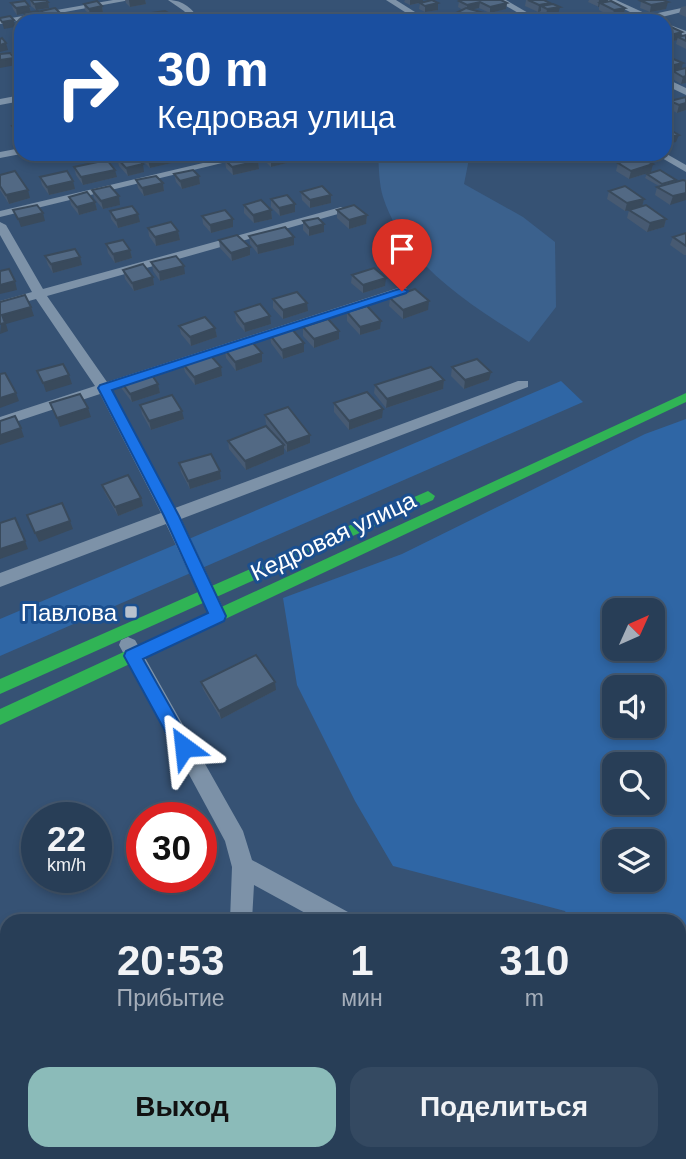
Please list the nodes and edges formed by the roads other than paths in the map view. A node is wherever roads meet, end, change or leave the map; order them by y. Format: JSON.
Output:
{"nodes":[{"id":1,"x":126,"y":0,"type":"edge"},
{"id":2,"x":172,"y":0,"type":"edge"},
{"id":3,"x":390,"y":0,"type":"edge"},
{"id":4,"x":500,"y":0,"type":"edge"},
{"id":5,"x":610,"y":0,"type":"edge"},
{"id":6,"x":686,"y":9,"type":"edge"},
{"id":7,"x":411,"y":12,"type":"dead end"},
{"id":8,"x":46,"y":14,"type":"edge"},
{"id":9,"x":191,"y":14,"type":"edge"},
{"id":10,"x":525,"y":14,"type":"edge"},
{"id":11,"x":641,"y":14,"type":"edge"},
{"id":12,"x":669,"y":14,"type":"edge"},
{"id":13,"x":224,"y":161,"type":"edge"},
{"id":14,"x":341,"y":211,"type":"edge"},
{"id":15,"x":0,"y":214,"type":"edge"},
{"id":16,"x":0,"y":225,"type":"edge"},
{"id":17,"x":402,"y":291,"type":"edge"},
{"id":18,"x":39,"y":293,"type":"junction"},
{"id":19,"x":0,"y":304,"type":"edge"},
{"id":20,"x":686,"y":382,"type":"edge"},
{"id":21,"x":523,"y":384,"type":"dead end"},
{"id":22,"x":104,"y":388,"type":"junction"},
{"id":23,"x":686,"y":397,"type":"edge"},
{"id":24,"x":0,"y":422,"type":"edge"},
{"id":25,"x":588,"y":425,"type":"dead end"},
{"id":26,"x":449,"y":487,"type":"dead end"},
{"id":27,"x":171,"y":516,"type":"junction"},
{"id":28,"x":0,"y":580,"type":"edge"},
{"id":29,"x":208,"y":594,"type":"junction"},
{"id":30,"x":218,"y":616,"type":"junction"},
{"id":31,"x":122,"y":634,"type":"junction"},
{"id":32,"x":132,"y":656,"type":"junction"},
{"id":33,"x":0,"y":687,"type":"edge"},
{"id":34,"x":0,"y":717,"type":"edge"},
{"id":35,"x":243,"y":867,"type":"junction"},
{"id":36,"x":241,"y":914,"type":"edge"},
{"id":37,"x":329,"y":914,"type":"edge"}],
"edges":[{"from":1,"to":8,"type":"street"},
{"from":2,"to":9,"type":"street"},
{"from":3,"to":7,"type":"street"},
{"from":4,"to":10,"type":"street"},
{"from":5,"to":11,"type":"street"},
{"from":6,"to":12,"type":"street"},
{"from":13,"to":15,"type":"street"},
{"from":14,"to":18,"type":"street"},
{"from":16,"to":18,"type":"street"},
{"from":17,"to":22,"type":"street"},
{"from":18,"to":19,"type":"street"},
{"from":18,"to":22,"type":"street"},
{"from":20,"to":25,"type":"main road"},
{"from":21,"to":27,"type":"street"},
{"from":22,"to":24,"type":"street"},
{"from":22,"to":27,"type":"street"},
{"from":23,"to":30,"type":"main road","name":"Кедровая улица"},
{"from":26,"to":29,"type":"main road","name":"Кедровая улица"},
{"from":27,"to":28,"type":"street"},
{"from":27,"to":29,"type":"street"},
{"from":29,"to":30,"type":"street"},
{"from":29,"to":31,"type":"main road","name":"Кедровая улица"},
{"from":30,"to":32,"type":"main road","name":"Кедровая улица"},
{"from":31,"to":32,"type":"street"},
{"from":31,"to":33,"type":"main road","name":"Кедровая улица"},
{"from":32,"to":34,"type":"main road","name":"Кедровая улица"},
{"from":32,"to":35,"type":"street"},
{"from":35,"to":36,"type":"street"},
{"from":35,"to":37,"type":"street"}]}
